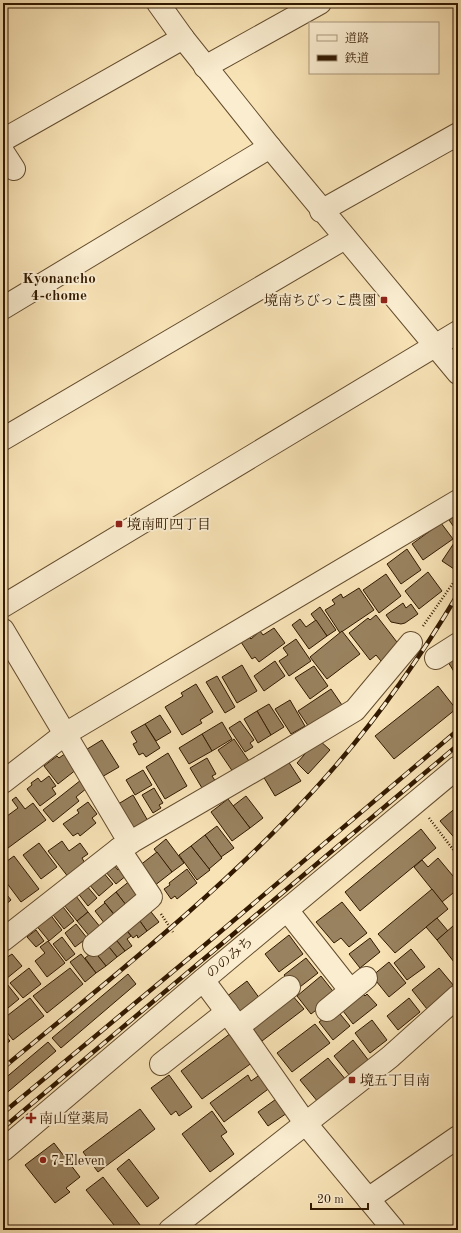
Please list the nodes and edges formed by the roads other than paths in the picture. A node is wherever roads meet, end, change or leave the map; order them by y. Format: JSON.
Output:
{"nodes":[{"id":1,"x":158,"y":3,"type":"edge"},
{"id":2,"x":320,"y":3,"type":"edge"},
{"id":3,"x":183,"y":38,"type":"junction"},
{"id":4,"x":205,"y":67,"type":"junction"},
{"id":5,"x":458,"y":134,"type":"edge"},
{"id":6,"x":3,"y":140,"type":"edge"},
{"id":7,"x":270,"y":147,"type":"junction"},
{"id":8,"x":321,"y":211,"type":"junction"},
{"id":9,"x":345,"y":238,"type":"junction"},
{"id":10,"x":3,"y":308,"type":"edge"},
{"id":11,"x":458,"y":332,"type":"edge"},
{"id":12,"x":435,"y":346,"type":"junction"},
{"id":13,"x":458,"y":373,"type":"edge"},
{"id":14,"x":3,"y":439,"type":"edge"},
{"id":15,"x":458,"y":501,"type":"edge"},
{"id":16,"x":3,"y":606,"type":"edge"},
{"id":17,"x":3,"y":630,"type":"edge"},
{"id":18,"x":411,"y":643,"type":"road end"},
{"id":19,"x":458,"y":644,"type":"edge"},
{"id":20,"x":436,"y":658,"type":"dead end"},
{"id":21,"x":65,"y":734,"type":"junction"},
{"id":22,"x":458,"y":767,"type":"edge"},
{"id":23,"x":3,"y":782,"type":"edge"},
{"id":24,"x":124,"y":846,"type":"junction"},
{"id":25,"x":286,"y":910,"type":"junction"},
{"id":26,"x":3,"y":940,"type":"edge"},
{"id":27,"x":94,"y":945,"type":"dead end"},
{"id":28,"x":203,"y":980,"type":"junction"},
{"id":29,"x":289,"y":987,"type":"dead end"},
{"id":30,"x":458,"y":996,"type":"edge"},
{"id":31,"x":327,"y":1010,"type":"dead end"},
{"id":32,"x":233,"y":1019,"type":"junction"},
{"id":33,"x":161,"y":1064,"type":"dead end"},
{"id":34,"x":306,"y":1124,"type":"junction"},
{"id":35,"x":458,"y":1137,"type":"edge"},
{"id":36,"x":3,"y":1150,"type":"edge"},
{"id":37,"x":368,"y":1198,"type":"junction"},
{"id":38,"x":170,"y":1230,"type":"edge"},
{"id":39,"x":394,"y":1230,"type":"edge"}],
"edges":[{"from":1,"to":3,"type":"street"},
{"from":2,"to":4,"type":"street"},
{"from":3,"to":4,"type":"street"},
{"from":3,"to":6,"type":"street"},
{"from":4,"to":7,"type":"street"},
{"from":5,"to":8,"type":"street"},
{"from":7,"to":8,"type":"street"},
{"from":7,"to":10,"type":"street"},
{"from":8,"to":9,"type":"street"},
{"from":9,"to":12,"type":"street"},
{"from":9,"to":14,"type":"street"},
{"from":11,"to":12,"type":"street"},
{"from":12,"to":13,"type":"street"},
{"from":12,"to":16,"type":"street"},
{"from":15,"to":21,"type":"street"},
{"from":17,"to":21,"type":"street"},
{"from":18,"to":24,"type":"street"},
{"from":19,"to":20,"type":"street"},
{"from":21,"to":23,"type":"street"},
{"from":21,"to":24,"type":"street"},
{"from":22,"to":25,"type":"street","name":"ののみち"},
{"from":24,"to":26,"type":"street"},
{"from":24,"to":27,"type":"street"},
{"from":25,"to":28,"type":"street","name":"ののみち"},
{"from":25,"to":31,"type":"street"},
{"from":28,"to":32,"type":"street"},
{"from":28,"to":36,"type":"street","name":"ののみち"},
{"from":29,"to":32,"type":"street"},
{"from":30,"to":34,"type":"street"},
{"from":32,"to":33,"type":"street"},
{"from":32,"to":34,"type":"street"},
{"from":34,"to":37,"type":"street"},
{"from":34,"to":38,"type":"street"},
{"from":35,"to":37,"type":"street"},
{"from":37,"to":39,"type":"street"}]}
